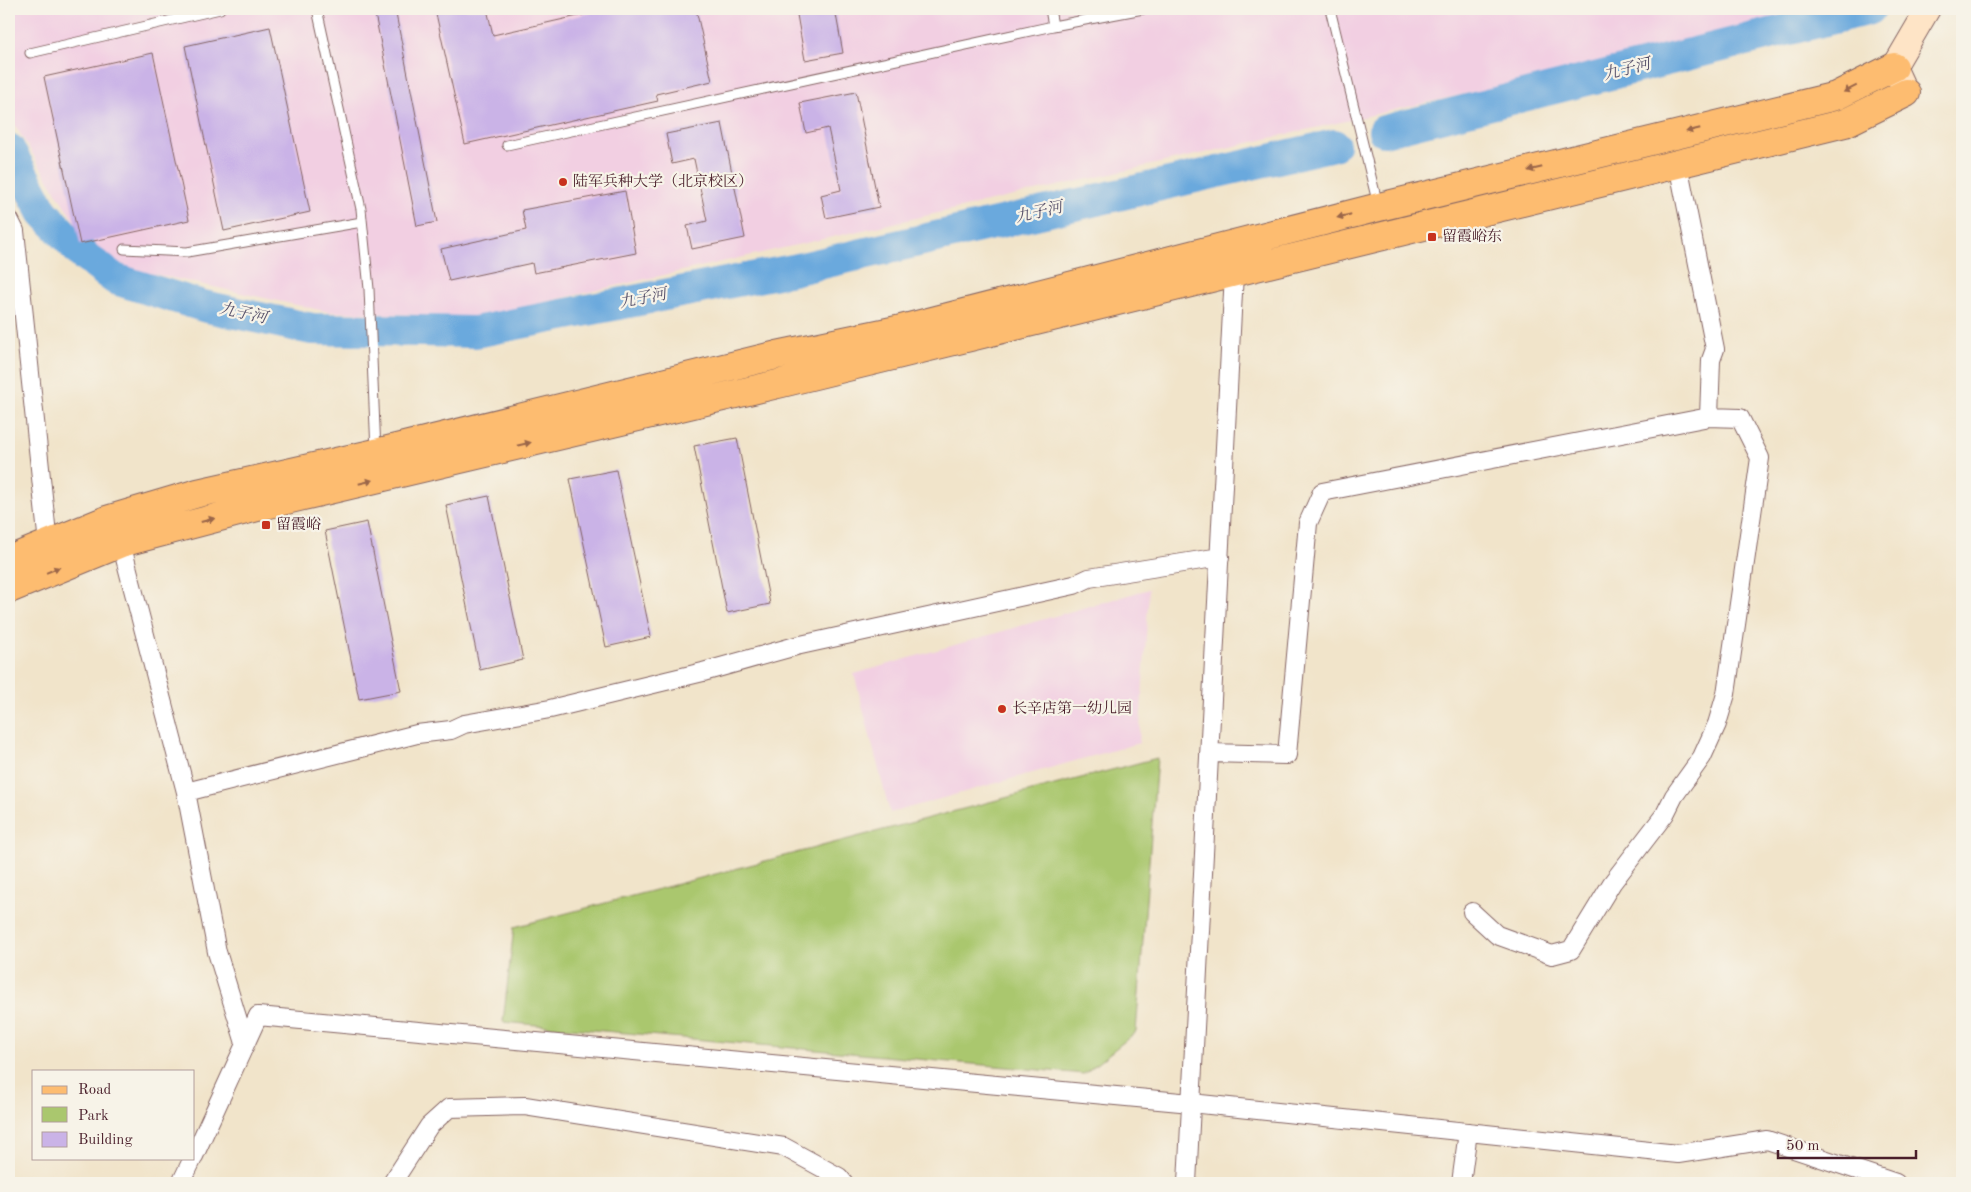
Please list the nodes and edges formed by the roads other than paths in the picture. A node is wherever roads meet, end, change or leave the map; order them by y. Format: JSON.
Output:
{"nodes":[{"id":1,"x":220,"y":9,"type":"edge"},
{"id":2,"x":317,"y":9,"type":"edge"},
{"id":3,"x":1050,"y":9,"type":"edge"},
{"id":4,"x":1143,"y":9,"type":"edge"},
{"id":5,"x":1330,"y":9,"type":"edge"},
{"id":6,"x":1928,"y":9,"type":"edge"},
{"id":7,"x":1053,"y":26,"type":"junction"},
{"id":8,"x":30,"y":52,"type":"dead end"},
{"id":9,"x":1894,"y":67,"type":"junction"},
{"id":10,"x":1906,"y":93,"type":"joint"},
{"id":11,"x":507,"y":145,"type":"dead end"},
{"id":12,"x":1678,"y":164,"type":"junction"},
{"id":13,"x":1379,"y":207,"type":"junction"},
{"id":14,"x":9,"y":218,"type":"edge"},
{"id":15,"x":362,"y":222,"type":"junction"},
{"id":16,"x":124,"y":249,"type":"dead end"},
{"id":17,"x":1234,"y":273,"type":"junction"},
{"id":18,"x":14,"y":281,"type":"edge"},
{"id":19,"x":1709,"y":417,"type":"junction"},
{"id":20,"x":376,"y":453,"type":"junction"},
{"id":21,"x":121,"y":543,"type":"junction"},
{"id":22,"x":48,"y":544,"type":"junction"},
{"id":23,"x":1220,"y":557,"type":"junction"},
{"id":24,"x":9,"y":560,"type":"edge"},
{"id":25,"x":9,"y":589,"type":"edge"},
{"id":26,"x":1210,"y":753,"type":"junction"},
{"id":27,"x":186,"y":792,"type":"junction"},
{"id":28,"x":1472,"y":912,"type":"dead end"},
{"id":29,"x":245,"y":1043,"type":"junction"},
{"id":30,"x":1191,"y":1103,"type":"junction"},
{"id":31,"x":1468,"y":1132,"type":"junction"},
{"id":32,"x":195,"y":1153,"type":"edge"},
{"id":33,"x":192,"y":1160,"type":"edge"},
{"id":34,"x":181,"y":1183,"type":"edge"},
{"id":35,"x":392,"y":1183,"type":"edge"},
{"id":36,"x":844,"y":1183,"type":"edge"},
{"id":37,"x":1187,"y":1183,"type":"edge"},
{"id":38,"x":1461,"y":1183,"type":"edge"},
{"id":39,"x":1896,"y":1183,"type":"edge"}],
"edges":[{"from":1,"to":8,"type":"lane"},
{"from":2,"to":15,"type":"lane"},
{"from":3,"to":7,"type":"lane"},
{"from":4,"to":7,"type":"lane"},
{"from":5,"to":13,"type":"lane"},
{"from":6,"to":9,"type":"street"},
{"from":7,"to":11,"type":"lane"},
{"from":9,"to":10,"type":"street"},
{"from":9,"to":13,"type":"main road","one_way":true},
{"from":10,"to":12,"type":"main road"},
{"from":12,"to":17,"type":"main road"},
{"from":12,"to":19,"type":"street"},
{"from":13,"to":20,"type":"main road","one_way":true},
{"from":14,"to":18,"type":"street"},
{"from":15,"to":16,"type":"lane"},
{"from":15,"to":20,"type":"lane"},
{"from":21,"to":17,"type":"main road","one_way":true},
{"from":17,"to":23,"type":"street"},
{"from":18,"to":22,"type":"street"},
{"from":19,"to":26,"type":"street"},
{"from":19,"to":28,"type":"street"},
{"from":20,"to":22,"type":"main road"},
{"from":25,"to":21,"type":"main road","one_way":true},
{"from":21,"to":27,"type":"street"},
{"from":22,"to":24,"type":"main road"},
{"from":23,"to":26,"type":"street"},
{"from":23,"to":27,"type":"street"},
{"from":26,"to":30,"type":"street"},
{"from":27,"to":29,"type":"street"},
{"from":29,"to":30,"type":"street"},
{"from":29,"to":32,"type":"street"},
{"from":30,"to":31,"type":"street"},
{"from":30,"to":37,"type":"street"},
{"from":31,"to":38,"type":"street"},
{"from":31,"to":39,"type":"street"},
{"from":33,"to":34,"type":"street"},
{"from":35,"to":36,"type":"street"}]}
